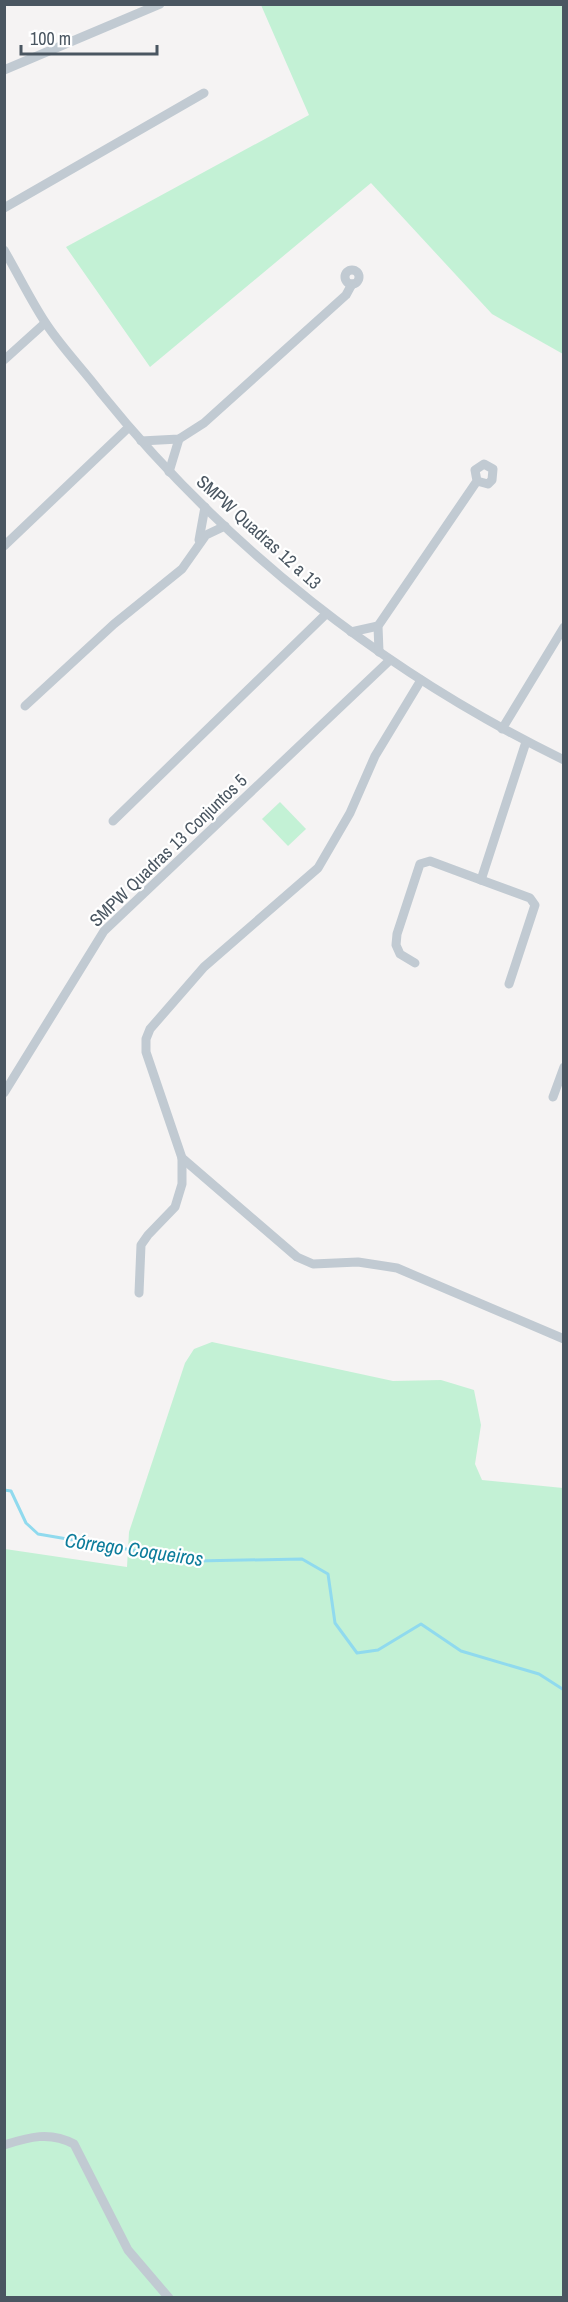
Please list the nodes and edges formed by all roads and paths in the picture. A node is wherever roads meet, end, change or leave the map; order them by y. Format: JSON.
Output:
{"nodes":[{"id":1,"x":160,"y":4,"type":"edge"},
{"id":2,"x":4,"y":70,"type":"edge"},
{"id":3,"x":204,"y":93,"type":"dead end"},
{"id":4,"x":4,"y":208,"type":"edge"},
{"id":5,"x":4,"y":250,"type":"edge"},
{"id":6,"x":352,"y":284,"type":"dead end"},
{"id":7,"x":45,"y":323,"type":"junction"},
{"id":8,"x":4,"y":360,"type":"edge"},
{"id":9,"x":129,"y":427,"type":"junction"},
{"id":10,"x":179,"y":439,"type":"junction"},
{"id":11,"x":141,"y":441,"type":"junction"},
{"id":12,"x":170,"y":472,"type":"junction"},
{"id":13,"x":477,"y":481,"type":"dead end"},
{"id":14,"x":205,"y":507,"type":"junction"},
{"id":15,"x":225,"y":526,"type":"junction"},
{"id":16,"x":199,"y":542,"type":"junction"},
{"id":17,"x":4,"y":546,"type":"edge"},
{"id":18,"x":326,"y":614,"type":"junction"},
{"id":19,"x":378,"y":626,"type":"junction"},
{"id":20,"x":564,"y":627,"type":"edge"},
{"id":21,"x":351,"y":632,"type":"junction"},
{"id":22,"x":379,"y":652,"type":"junction"},
{"id":23,"x":390,"y":660,"type":"junction"},
{"id":24,"x":421,"y":680,"type":"junction"},
{"id":25,"x":25,"y":706,"type":"dead end"},
{"id":26,"x":502,"y":729,"type":"junction"},
{"id":27,"x":526,"y":742,"type":"junction"},
{"id":28,"x":564,"y":760,"type":"edge"},
{"id":29,"x":113,"y":821,"type":"dead end"},
{"id":30,"x":481,"y":880,"type":"junction"},
{"id":31,"x":415,"y":963,"type":"dead end"},
{"id":32,"x":509,"y":984,"type":"dead end"},
{"id":33,"x":564,"y":1067,"type":"edge"},
{"id":34,"x":4,"y":1093,"type":"edge"},
{"id":35,"x":553,"y":1097,"type":"dead end"},
{"id":36,"x":182,"y":1158,"type":"junction"},
{"id":37,"x":139,"y":1293,"type":"dead end"},
{"id":38,"x":564,"y":1339,"type":"edge"},
{"id":39,"x":4,"y":2145,"type":"edge"},
{"id":40,"x":169,"y":2298,"type":"edge"}],
"edges":[{"from":1,"to":2,"type":"street"},
{"from":3,"to":4,"type":"street"},
{"from":5,"to":7,"type":"street","name":"SMPW Quadras 12 a 13"},
{"from":6,"to":10,"type":"street"},
{"from":7,"to":8,"type":"street"},
{"from":7,"to":9,"type":"street","name":"SMPW Quadras 12 a 13"},
{"from":9,"to":11,"type":"street","name":"SMPW Quadras 12 a 13"},
{"from":9,"to":17,"type":"street"},
{"from":10,"to":11,"type":"street"},
{"from":10,"to":12,"type":"street"},
{"from":11,"to":12,"type":"street","name":"SMPW Quadras 12 a 13"},
{"from":12,"to":14,"type":"street","name":"SMPW Quadras 12 a 13"},
{"from":13,"to":19,"type":"street"},
{"from":14,"to":15,"type":"street","name":"SMPW Quadras 12 a 13"},
{"from":14,"to":16,"type":"street"},
{"from":15,"to":16,"type":"street"},
{"from":15,"to":18,"type":"street","name":"SMPW Quadras 12 a 13"},
{"from":16,"to":25,"type":"street"},
{"from":18,"to":21,"type":"street","name":"SMPW Quadras 12 a 13"},
{"from":18,"to":29,"type":"street"},
{"from":19,"to":21,"type":"street"},
{"from":19,"to":22,"type":"street"},
{"from":20,"to":26,"type":"street"},
{"from":21,"to":22,"type":"street","name":"SMPW Quadras 12 a 13"},
{"from":22,"to":23,"type":"street","name":"SMPW Quadras 12 a 13"},
{"from":23,"to":24,"type":"street","name":"SMPW Quadras 12 a 13"},
{"from":23,"to":34,"type":"street","name":"SMPW Quadras 13 Conjuntos 5"},
{"from":24,"to":26,"type":"street","name":"SMPW Quadras 12 a 13"},
{"from":24,"to":36,"type":"street"},
{"from":26,"to":27,"type":"street","name":"SMPW Quadras 12 a 13"},
{"from":27,"to":28,"type":"street","name":"SMPW Quadras 12 a 13"},
{"from":27,"to":30,"type":"street"},
{"from":30,"to":31,"type":"street"},
{"from":30,"to":32,"type":"street"},
{"from":33,"to":35,"type":"street"},
{"from":36,"to":37,"type":"street"},
{"from":36,"to":38,"type":"street"},
{"from":39,"to":40,"type":"street"}]}
